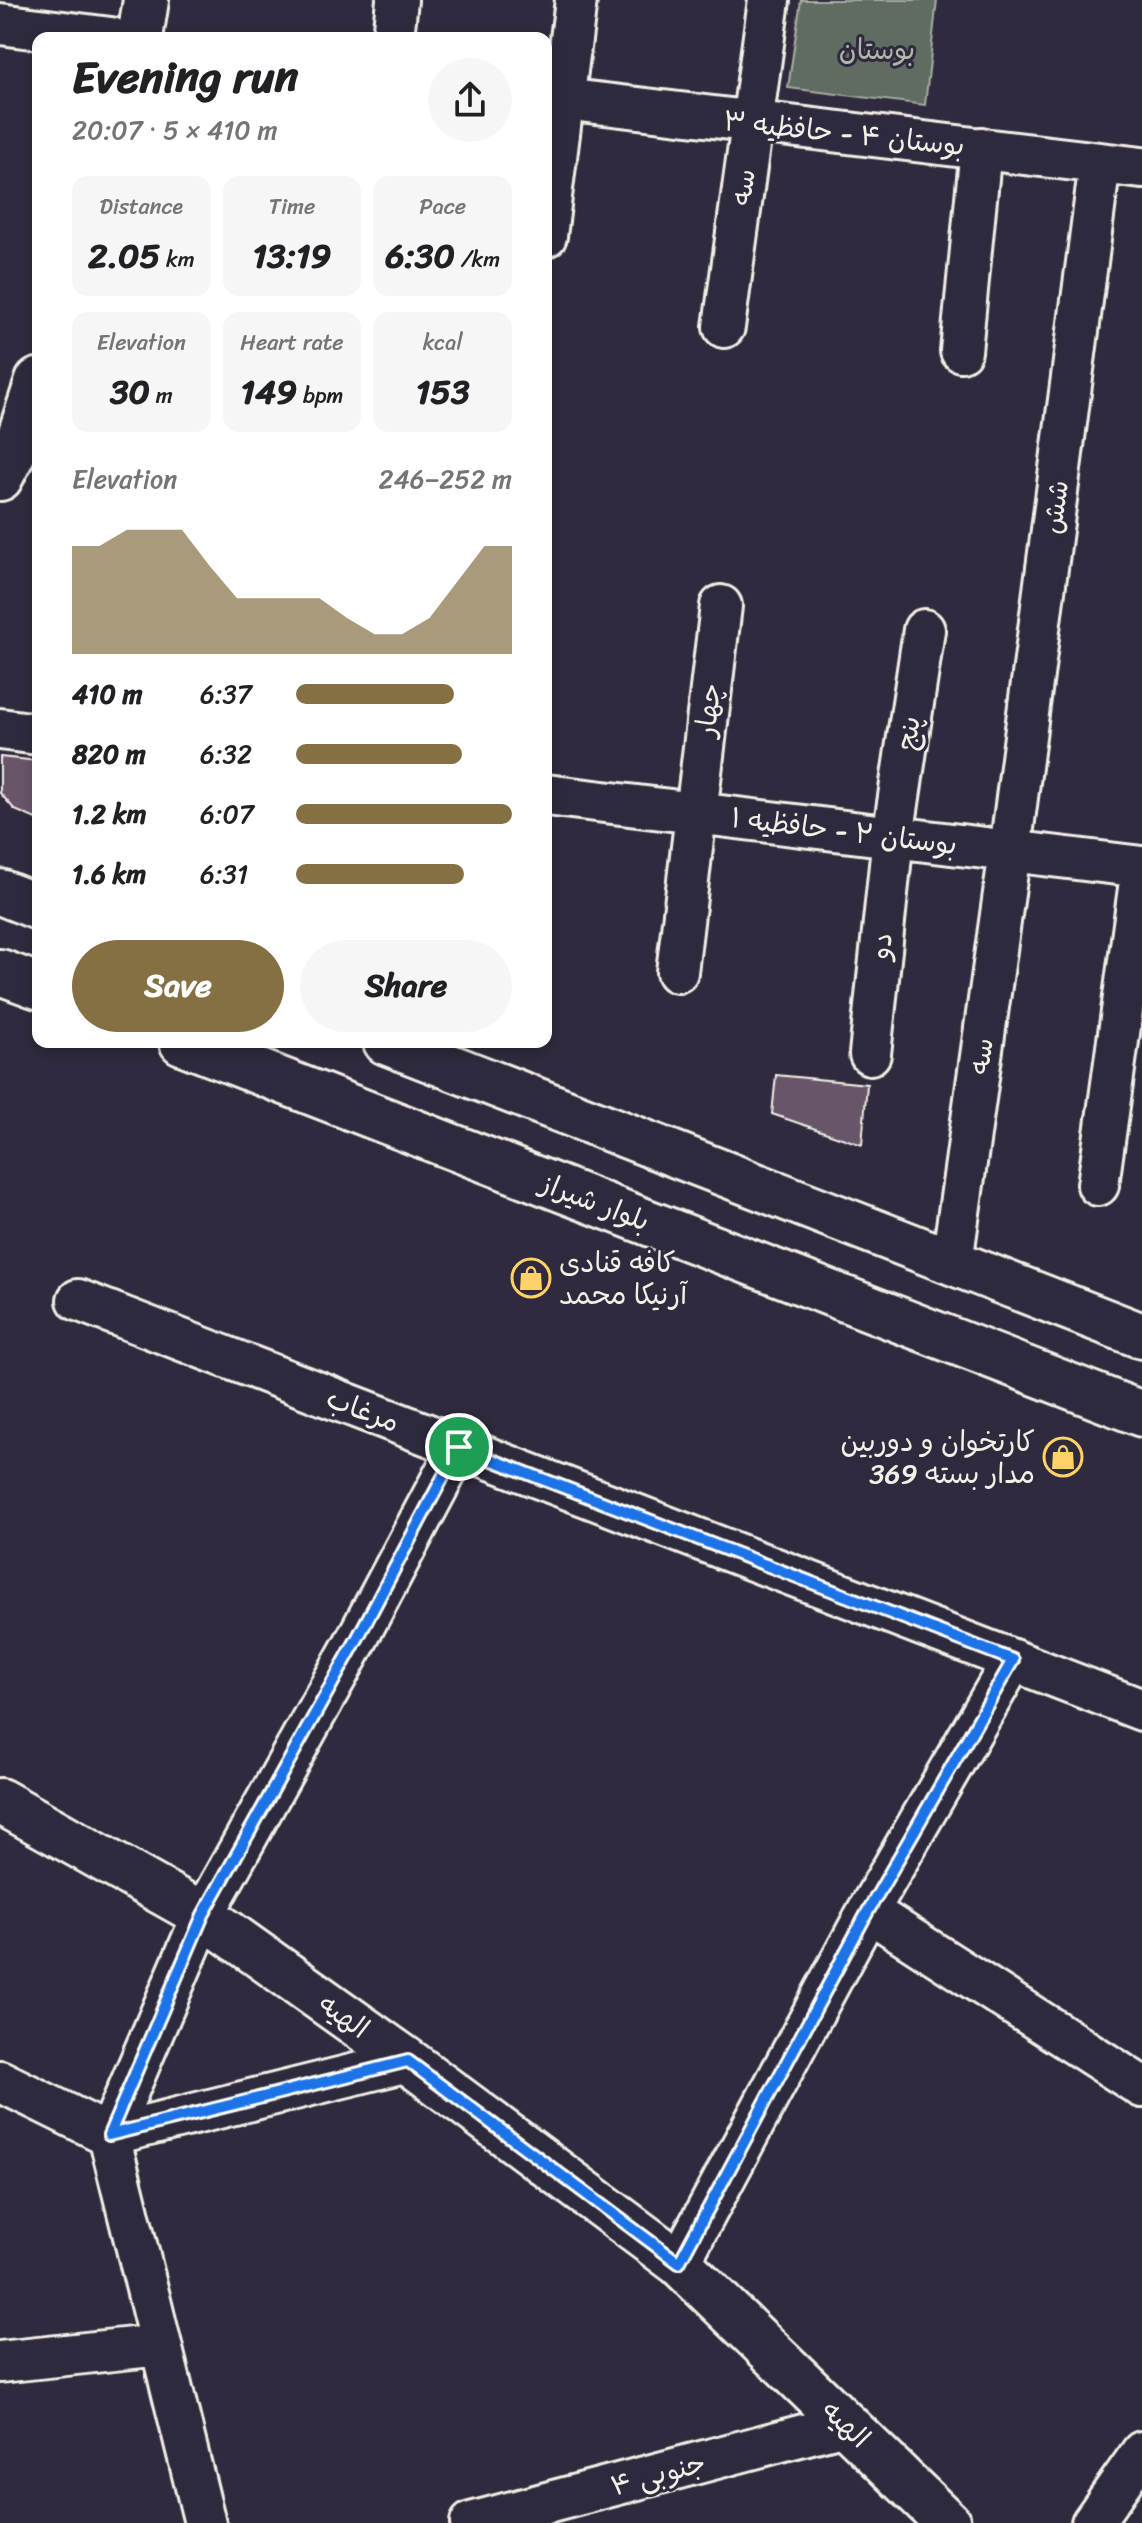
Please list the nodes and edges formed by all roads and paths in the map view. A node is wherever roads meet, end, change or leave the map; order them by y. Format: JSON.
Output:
{"nodes":[{"id":1,"x":146,"y":0,"type":"edge"},
{"id":2,"x":397,"y":0,"type":"edge"},
{"id":3,"x":576,"y":0,"type":"edge"},
{"id":4,"x":769,"y":0,"type":"edge"},
{"id":5,"x":0,"y":24,"type":"edge"},
{"id":6,"x":63,"y":32,"type":"edge"},
{"id":7,"x":141,"y":32,"type":"edge"},
{"id":8,"x":394,"y":32,"type":"edge"},
{"id":9,"x":556,"y":98,"type":"edge"},
{"id":10,"x":752,"y":123,"type":"junction"},
{"id":11,"x":981,"y":148,"type":"junction"},
{"id":12,"x":552,"y":153,"type":"edge"},
{"id":13,"x":1100,"y":163,"type":"junction"},
{"id":14,"x":1142,"y":168,"type":"edge"},
{"id":15,"x":724,"y":327,"type":"dead end"},
{"id":16,"x":961,"y":351,"type":"dead end"},
{"id":17,"x":32,"y":395,"type":"edge"},
{"id":18,"x":6,"y":455,"type":"edge"},
{"id":19,"x":721,"y":606,"type":"dead end"},
{"id":20,"x":924,"y":630,"type":"dead end"},
{"id":21,"x":0,"y":729,"type":"edge"},
{"id":22,"x":32,"y":733,"type":"edge"},
{"id":23,"x":552,"y":796,"type":"edge"},
{"id":24,"x":695,"y":813,"type":"junction"},
{"id":25,"x":893,"y":837,"type":"junction"},
{"id":26,"x":1010,"y":851,"type":"junction"},
{"id":27,"x":1142,"y":867,"type":"edge"},
{"id":28,"x":0,"y":892,"type":"edge"},
{"id":29,"x":32,"y":905,"type":"edge"},
{"id":30,"x":0,"y":972,"type":"edge"},
{"id":31,"x":677,"y":972,"type":"dead end"},
{"id":32,"x":32,"y":984,"type":"edge"},
{"id":33,"x":197,"y":1048,"type":"edge"},
{"id":34,"x":401,"y":1048,"type":"edge"},
{"id":35,"x":870,"y":1054,"type":"dead end"},
{"id":36,"x":1098,"y":1185,"type":"dead end"},
{"id":37,"x":952,"y":1262,"type":"junction"},
{"id":38,"x":78,"y":1300,"type":"dead end"},
{"id":39,"x":1142,"y":1336,"type":"edge"},
{"id":40,"x":1142,"y":1414,"type":"edge"},
{"id":41,"x":459,"y":1447,"type":"junction"},
{"id":42,"x":1013,"y":1660,"type":"junction"},
{"id":43,"x":1142,"y":1710,"type":"edge"},
{"id":44,"x":0,"y":1801,"type":"edge"},
{"id":45,"x":868,"y":1911,"type":"junction"},
{"id":46,"x":203,"y":1915,"type":"junction"},
{"id":47,"x":408,"y":2061,"type":"junction"},
{"id":48,"x":0,"y":2081,"type":"edge"},
{"id":49,"x":1142,"y":2087,"type":"edge"},
{"id":50,"x":109,"y":2135,"type":"junction"},
{"id":51,"x":679,"y":2263,"type":"junction"},
{"id":52,"x":161,"y":2345,"type":"junction"},
{"id":53,"x":0,"y":2362,"type":"edge"},
{"id":54,"x":845,"y":2424,"type":"junction"},
{"id":55,"x":1142,"y":2452,"type":"edge"},
{"id":56,"x":205,"y":2523,"type":"edge"},
{"id":57,"x":471,"y":2523,"type":"edge"},
{"id":58,"x":948,"y":2523,"type":"edge"},
{"id":59,"x":1092,"y":2523,"type":"edge"}],
"edges":[{"from":1,"to":7,"type":"main road"},
{"from":2,"to":8,"type":"street"},
{"from":3,"to":9,"type":"street"},
{"from":4,"to":10,"type":"street","name":"سه"},
{"from":5,"to":6,"type":"street"},
{"from":9,"to":10,"type":"street","name":"بوستان ۴ - حافظیه ۳"},
{"from":9,"to":12,"type":"street"},
{"from":10,"to":11,"type":"street","name":"بوستان ۴ - حافظیه ۳"},
{"from":10,"to":15,"type":"street","name":"سه"},
{"from":11,"to":13,"type":"street","name":"بوستان ۴ - حافظیه ۳"},
{"from":11,"to":16,"type":"street"},
{"from":13,"to":14,"type":"street","name":"بوستان ۴ - حافظیه ۳"},
{"from":13,"to":26,"type":"street","name":"شش"},
{"from":17,"to":18,"type":"main road"},
{"from":19,"to":24,"type":"street","name":"چهار"},
{"from":20,"to":25,"type":"street","name":"پنج"},
{"from":21,"to":22,"type":"street"},
{"from":23,"to":24,"type":"street","name":"بوستان ۲ - حافظیه ۱"},
{"from":24,"to":25,"type":"street","name":"بوستان ۲ - حافظیه ۱"},
{"from":24,"to":31,"type":"street","name":"چهار"},
{"from":25,"to":26,"type":"street","name":"بوستان ۲ - حافظیه ۱"},
{"from":25,"to":35,"type":"street","name":"دو"},
{"from":26,"to":27,"type":"street","name":"بوستان ۲ - حافظیه ۱"},
{"from":26,"to":37,"type":"street","name":"سه"},
{"from":27,"to":36,"type":"street"},
{"from":28,"to":29,"type":"main road"},
{"from":30,"to":32,"type":"main road"},
{"from":33,"to":40,"type":"main road","name":"بلوار شیراز"},
{"from":34,"to":37,"type":"main road"},
{"from":37,"to":39,"type":"main road"},
{"from":38,"to":41,"type":"street","name":"مرغاب"},
{"from":41,"to":42,"type":"street","name":"مرغاب"},
{"from":41,"to":46,"type":"street"},
{"from":42,"to":43,"type":"street","name":"مرغاب"},
{"from":42,"to":45,"type":"street"},
{"from":44,"to":46,"type":"main road","name":"الهیه"},
{"from":45,"to":49,"type":"street"},
{"from":45,"to":51,"type":"street"},
{"from":46,"to":47,"type":"main road","name":"الهیه"},
{"from":46,"to":50,"type":"street"},
{"from":47,"to":50,"type":"street"},
{"from":47,"to":51,"type":"main road","name":"الهیه"},
{"from":48,"to":50,"type":"street"},
{"from":50,"to":52,"type":"street"},
{"from":51,"to":54,"type":"main road","name":"الهیه"},
{"from":52,"to":53,"type":"street"},
{"from":52,"to":56,"type":"street"},
{"from":54,"to":57,"type":"street","name":"۴ جنوبی"},
{"from":54,"to":58,"type":"main road","name":"الهیه"},
{"from":55,"to":59,"type":"street"}]}
